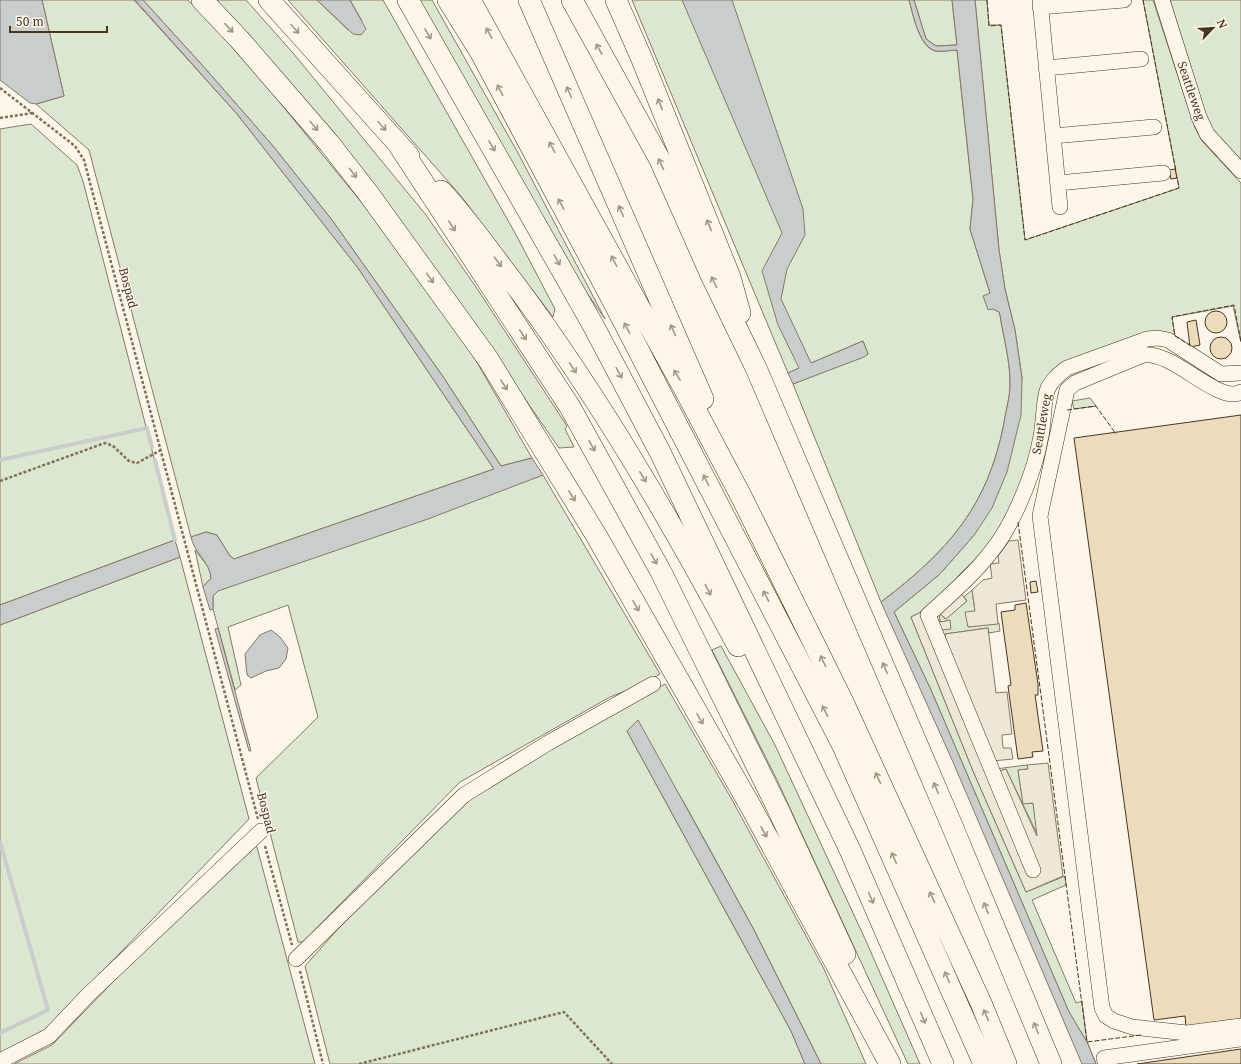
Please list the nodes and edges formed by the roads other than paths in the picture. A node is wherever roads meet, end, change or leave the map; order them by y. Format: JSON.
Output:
{"nodes":[{"id":1,"x":202,"y":0,"type":"edge"},
{"id":2,"x":269,"y":0,"type":"edge"},
{"id":3,"x":408,"y":0,"type":"edge"},
{"id":4,"x":448,"y":0,"type":"edge"},
{"id":5,"x":470,"y":0,"type":"edge"},
{"id":6,"x":529,"y":0,"type":"edge"},
{"id":7,"x":572,"y":0,"type":"edge"},
{"id":8,"x":616,"y":0,"type":"edge"},
{"id":9,"x":1124,"y":0,"type":"edge"},
{"id":10,"x":1162,"y":0,"type":"edge"},
{"id":11,"x":1040,"y":3,"type":"edge"},
{"id":12,"x":1141,"y":59,"type":"dead end"},
{"id":13,"x":1046,"y":68,"type":"junction"},
{"id":14,"x":1154,"y":127,"type":"dead end"},
{"id":15,"x":1053,"y":136,"type":"junction"},
{"id":16,"x":400,"y":147,"type":"junction"},
{"id":17,"x":1241,"y":171,"type":"edge"},
{"id":18,"x":1163,"y":173,"type":"dead end"},
{"id":19,"x":1058,"y":183,"type":"junction"},
{"id":20,"x":1060,"y":207,"type":"dead end"},
{"id":21,"x":1241,"y":373,"type":"edge"},
{"id":22,"x":761,"y":381,"type":"junction"},
{"id":23,"x":1241,"y":392,"type":"edge"},
{"id":24,"x":741,"y":496,"type":"junction"},
{"id":25,"x":653,"y":684,"type":"dead end"},
{"id":26,"x":262,"y":831,"type":"road end"},
{"id":27,"x":850,"y":850,"type":"junction"},
{"id":28,"x":1033,"y":870,"type":"dead end"},
{"id":29,"x":296,"y":959,"type":"road end"},
{"id":30,"x":1241,"y":1026,"type":"edge"},
{"id":31,"x":1241,"y":1039,"type":"edge"},
{"id":32,"x":0,"y":1061,"type":"edge"},
{"id":33,"x":890,"y":1064,"type":"edge"},
{"id":34,"x":895,"y":1064,"type":"edge"},
{"id":35,"x":943,"y":1064,"type":"edge"},
{"id":36,"x":984,"y":1064,"type":"edge"},
{"id":37,"x":1006,"y":1064,"type":"edge"},
{"id":38,"x":1051,"y":1064,"type":"edge"},
{"id":39,"x":1106,"y":1064,"type":"edge"}],
"edges":[{"from":1,"to":33,"type":"highway","one_way":true},
{"from":2,"to":16,"type":"highway","one_way":true},
{"from":3,"to":27,"type":"highway","one_way":true},
{"from":36,"to":4,"type":"highway","one_way":true},
{"from":24,"to":5,"type":"highway","one_way":true},
{"from":24,"to":6,"type":"highway","one_way":true},
{"from":22,"to":7,"type":"highway","one_way":true},
{"from":22,"to":8,"type":"highway","one_way":true},
{"from":9,"to":11,"type":"street"},
{"from":10,"to":17,"type":"street","name":"Seattleweg"},
{"from":11,"to":13,"type":"street"},
{"from":12,"to":13,"type":"street"},
{"from":13,"to":15,"type":"street"},
{"from":14,"to":15,"type":"street"},
{"from":15,"to":19,"type":"street"},
{"from":16,"to":27,"type":"highway","one_way":true},
{"from":16,"to":34,"type":"highway","one_way":true},
{"from":18,"to":19,"type":"street"},
{"from":19,"to":20,"type":"street"},
{"from":21,"to":28,"type":"street","name":"Seattleweg"},
{"from":38,"to":22,"type":"highway","one_way":true},
{"from":23,"to":30,"type":"street"},
{"from":37,"to":24,"type":"highway","one_way":true},
{"from":25,"to":29,"type":"street"},
{"from":26,"to":32,"type":"street"},
{"from":27,"to":35,"type":"highway","one_way":true},
{"from":31,"to":39,"type":"street"}]}
